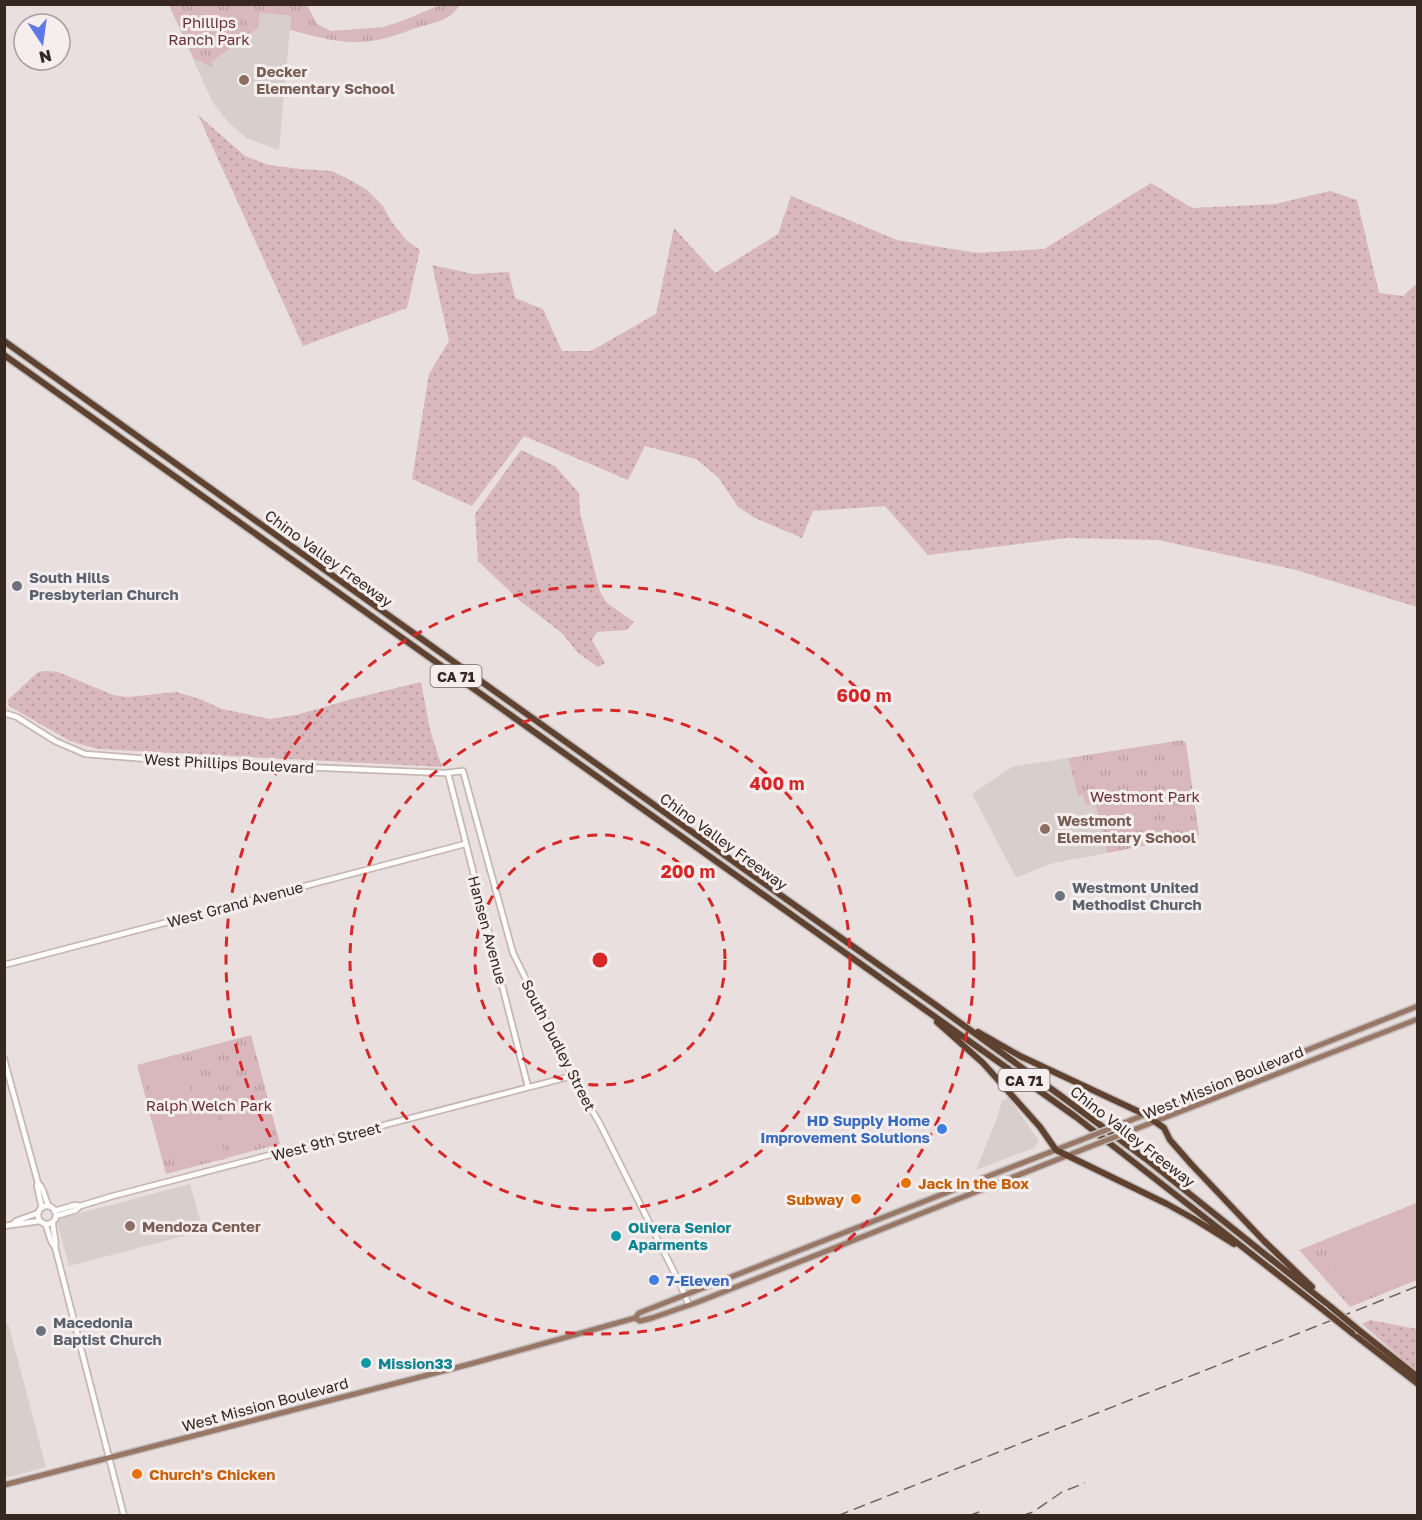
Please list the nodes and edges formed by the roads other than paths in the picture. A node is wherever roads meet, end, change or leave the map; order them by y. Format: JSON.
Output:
{"nodes":[{"id":1,"x":4,"y":341,"type":"edge"},
{"id":2,"x":4,"y":355,"type":"edge"},
{"id":3,"x":4,"y":713,"type":"edge"},
{"id":4,"x":463,"y":771,"type":"joint"},
{"id":5,"x":448,"y":773,"type":"junction"},
{"id":6,"x":465,"y":844,"type":"junction"},
{"id":7,"x":4,"y":965,"type":"edge"},
{"id":8,"x":907,"y":997,"type":"junction"},
{"id":9,"x":937,"y":1006,"type":"junction"},
{"id":10,"x":1418,"y":1006,"type":"edge"},
{"id":11,"x":1418,"y":1019,"type":"edge"},
{"id":12,"x":4,"y":1059,"type":"edge"},
{"id":13,"x":572,"y":1076,"type":"junction"},
{"id":14,"x":528,"y":1087,"type":"junction"},
{"id":15,"x":1146,"y":1115,"type":"junction"},
{"id":16,"x":1156,"y":1121,"type":"junction"},
{"id":17,"x":1056,"y":1150,"type":"junction"},
{"id":18,"x":1068,"y":1156,"type":"junction"},
{"id":19,"x":38,"y":1183,"type":"junction"},
{"id":20,"x":40,"y":1211,"type":"junction"},
{"id":21,"x":53,"y":1214,"type":"junction"},
{"id":22,"x":43,"y":1222,"type":"junction"},
{"id":23,"x":13,"y":1224,"type":"junction"},
{"id":24,"x":4,"y":1226,"type":"edge"},
{"id":25,"x":55,"y":1247,"type":"junction"},
{"id":26,"x":1249,"y":1253,"type":"junction"},
{"id":27,"x":685,"y":1296,"type":"junction"},
{"id":28,"x":1324,"y":1302,"type":"junction"},
{"id":29,"x":689,"y":1305,"type":"junction"},
{"id":30,"x":635,"y":1318,"type":"junction"},
{"id":31,"x":1408,"y":1373,"type":"junction"},
{"id":32,"x":1418,"y":1377,"type":"edge"},
{"id":33,"x":1418,"y":1384,"type":"edge"},
{"id":34,"x":110,"y":1458,"type":"junction"},
{"id":35,"x":4,"y":1485,"type":"edge"},
{"id":36,"x":124,"y":1515,"type":"edge"}],
"edges":[{"from":1,"to":9,"type":"highway","name":"Chino Valley Freeway","number":"CA 71"},
{"from":2,"to":8,"type":"highway","name":"Chino Valley Freeway","number":"CA 71"},
{"from":3,"to":5,"type":"street","name":"West Phillips Boulevard"},
{"from":4,"to":5,"type":"street","name":"West Phillips Boulevard"},
{"from":4,"to":13,"type":"street","name":"South Dudley Street"},
{"from":5,"to":6,"type":"street","name":"Hansen Avenue"},
{"from":6,"to":7,"type":"street","name":"West Grand Avenue"},
{"from":6,"to":14,"type":"street","name":"Hansen Avenue"},
{"from":8,"to":17,"type":"highway"},
{"from":8,"to":26,"type":"highway","name":"Chino Valley Freeway","number":"CA 71"},
{"from":9,"to":15,"type":"highway"},
{"from":9,"to":28,"type":"highway","name":"Chino Valley Freeway","number":"CA 71"},
{"from":10,"to":15,"type":"main road","name":"West Mission Boulevard"},
{"from":11,"to":16,"type":"main road","name":"West Mission Boulevard"},
{"from":12,"to":19,"type":"street"},
{"from":13,"to":14,"type":"street","name":"West 9th Street"},
{"from":13,"to":27,"type":"street","name":"South Dudley Street"},
{"from":14,"to":21,"type":"street","name":"West 9th Street"},
{"from":15,"to":16,"type":"highway"},
{"from":15,"to":17,"type":"main road","name":"West Mission Boulevard","bridge":true},
{"from":16,"to":18,"type":"main road","name":"West Mission Boulevard","bridge":true},
{"from":16,"to":28,"type":"highway"},
{"from":17,"to":18,"type":"highway"},
{"from":17,"to":27,"type":"main road","name":"West Mission Boulevard"},
{"from":18,"to":26,"type":"highway"},
{"from":18,"to":29,"type":"main road","name":"West Mission Boulevard"},
{"from":19,"to":20,"type":"street"},
{"from":19,"to":21,"type":"street"},
{"from":20,"to":21,"type":"street"},
{"from":20,"to":22,"type":"street"},
{"from":20,"to":23,"type":"street"},
{"from":21,"to":22,"type":"street"},
{"from":21,"to":25,"type":"street"},
{"from":22,"to":23,"type":"street"},
{"from":22,"to":25,"type":"street"},
{"from":23,"to":24,"type":"street"},
{"from":25,"to":34,"type":"street"},
{"from":26,"to":31,"type":"highway","name":"Chino Valley Freeway","number":"CA 71","bridge":true},
{"from":27,"to":29,"type":"street","name":"South Dudley Street"},
{"from":27,"to":30,"type":"main road","name":"West Mission Boulevard"},
{"from":28,"to":31,"type":"highway","name":"Chino Valley Freeway","number":"CA 71","bridge":true},
{"from":29,"to":30,"type":"main road","name":"West Mission Boulevard"},
{"from":30,"to":34,"type":"main road","name":"West Mission Boulevard"},
{"from":31,"to":32,"type":"highway","name":"Chino Valley Freeway","number":"CA 71"},
{"from":31,"to":33,"type":"highway","name":"Chino Valley Freeway","number":"CA 71"},
{"from":34,"to":35,"type":"main road","name":"West Mission Boulevard"},
{"from":34,"to":36,"type":"street"}]}
